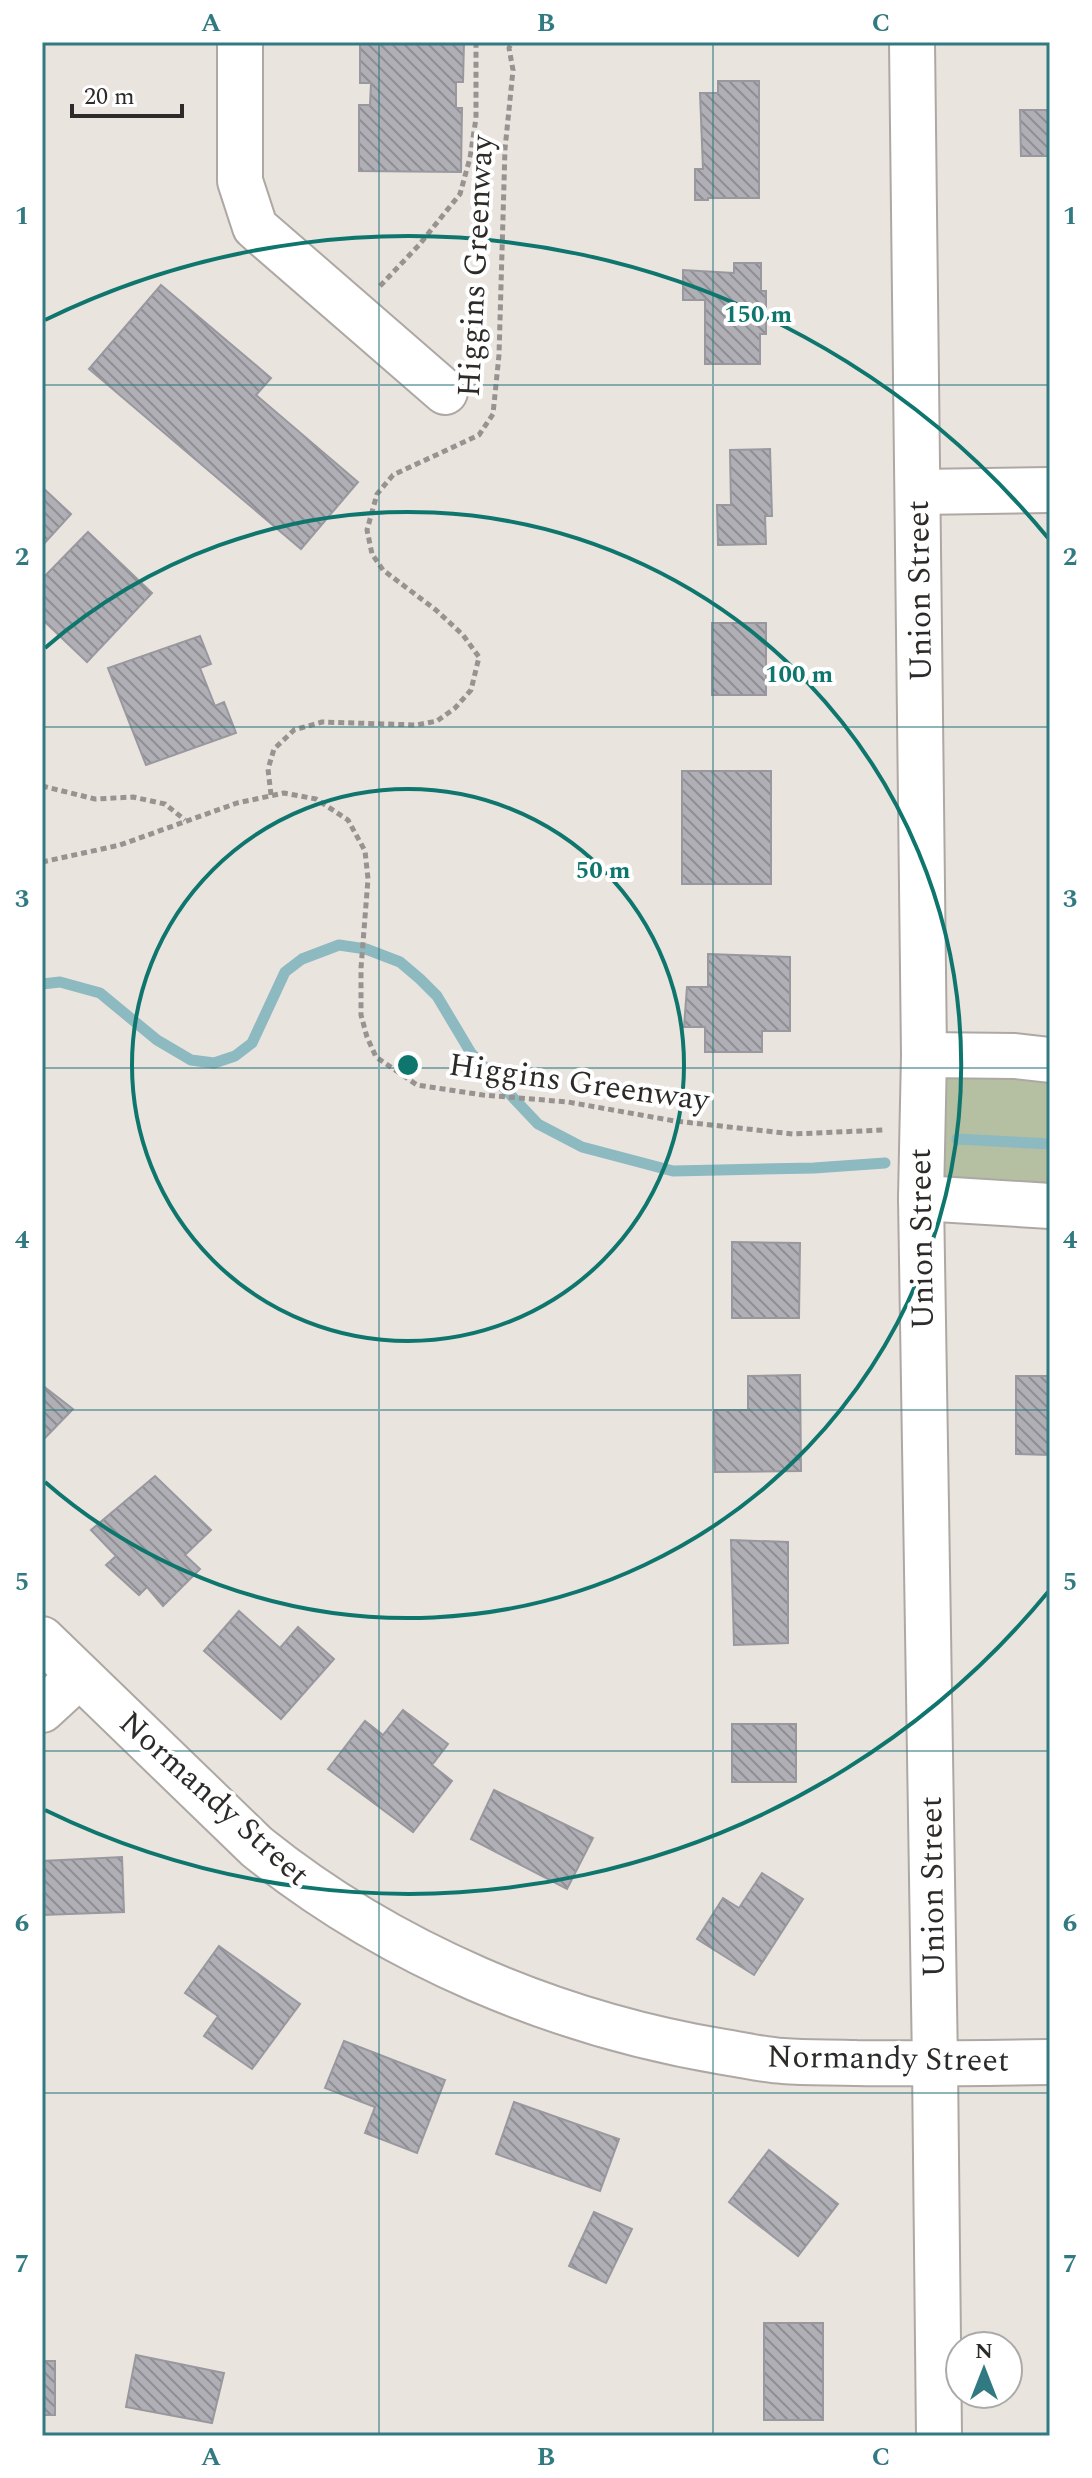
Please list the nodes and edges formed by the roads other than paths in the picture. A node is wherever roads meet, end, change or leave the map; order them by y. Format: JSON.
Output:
{"nodes":[{"id":1,"x":240,"y":42,"type":"edge"},
{"id":2,"x":912,"y":42,"type":"edge"},
{"id":3,"x":445,"y":392,"type":"dead end"},
{"id":4,"x":1050,"y":490,"type":"edge"},
{"id":5,"x":919,"y":492,"type":"junction"},
{"id":6,"x":924,"y":1055,"type":"junction"},
{"id":7,"x":1050,"y":1060,"type":"edge"},
{"id":8,"x":921,"y":1198,"type":"junction"},
{"id":9,"x":1050,"y":1206,"type":"edge"},
{"id":10,"x":42,"y":1639,"type":"edge"},
{"id":11,"x":79,"y":1676,"type":"junction"},
{"id":12,"x":42,"y":1710,"type":"edge"},
{"id":13,"x":1050,"y":2062,"type":"edge"},
{"id":14,"x":935,"y":2064,"type":"junction"},
{"id":15,"x":939,"y":2436,"type":"edge"}],
"edges":[{"from":1,"to":3,"type":"street"},
{"from":2,"to":5,"type":"street","name":"Union Street"},
{"from":4,"to":5,"type":"street"},
{"from":5,"to":6,"type":"street","name":"Union Street"},
{"from":6,"to":7,"type":"street"},
{"from":6,"to":8,"type":"street","name":"Union Street"},
{"from":8,"to":9,"type":"street"},
{"from":8,"to":14,"type":"street","name":"Union Street"},
{"from":10,"to":11,"type":"street","name":"Normandy Street"},
{"from":11,"to":12,"type":"street"},
{"from":11,"to":14,"type":"street","name":"Normandy Street"},
{"from":13,"to":14,"type":"street","name":"Normandy Street"},
{"from":14,"to":15,"type":"street","name":"Union Street"}]}
